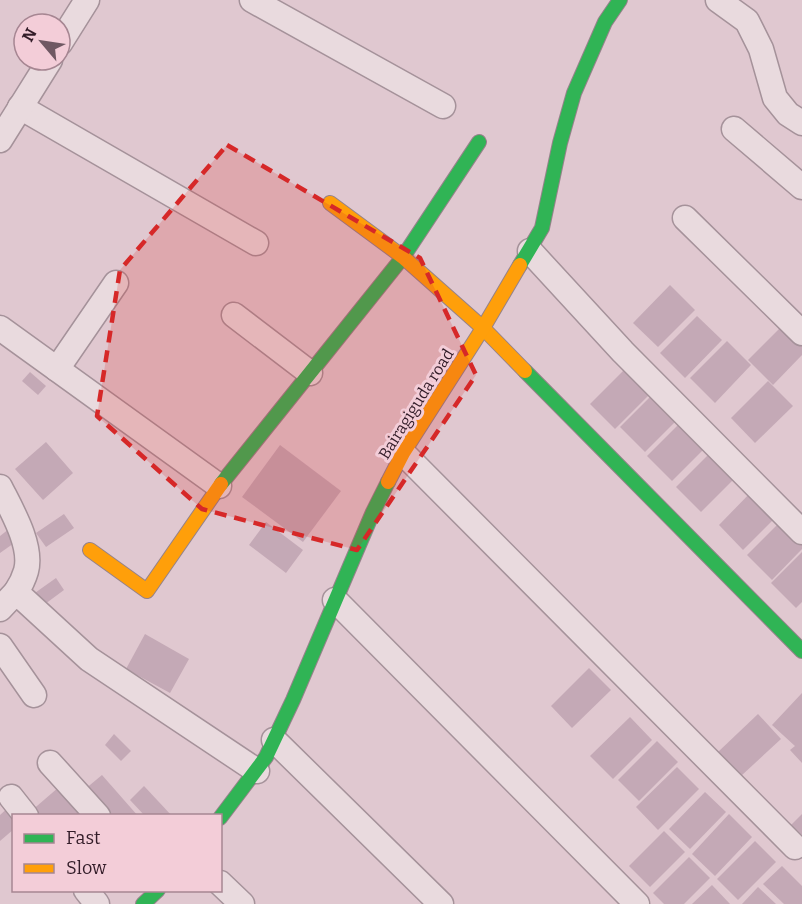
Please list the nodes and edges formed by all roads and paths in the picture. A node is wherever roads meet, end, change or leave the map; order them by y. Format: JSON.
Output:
{"nodes":[{"id":1,"x":87,"y":0,"type":"edge"},
{"id":2,"x":620,"y":0,"type":"edge"},
{"id":3,"x":718,"y":0,"type":"edge"},
{"id":4,"x":264,"y":3,"type":"edge"},
{"id":5,"x":72,"y":24,"type":"edge"},
{"id":6,"x":42,"y":72,"type":"edge"},
{"id":7,"x":443,"y":106,"type":"dead end"},
{"id":8,"x":20,"y":107,"type":"junction"},
{"id":9,"x":802,"y":123,"type":"edge"},
{"id":10,"x":734,"y":129,"type":"dead end"},
{"id":11,"x":0,"y":140,"type":"edge"},
{"id":12,"x":479,"y":142,"type":"dead end"},
{"id":13,"x":802,"y":187,"type":"edge"},
{"id":14,"x":330,"y":203,"type":"dead end"},
{"id":15,"x":685,"y":218,"type":"dead end"},
{"id":16,"x":256,"y":243,"type":"dead end"},
{"id":17,"x":530,"y":251,"type":"junction"},
{"id":18,"x":403,"y":257,"type":"junction"},
{"id":19,"x":116,"y":283,"type":"dead end"},
{"id":20,"x":234,"y":315,"type":"dead end"},
{"id":21,"x":0,"y":328,"type":"edge"},
{"id":22,"x":483,"y":328,"type":"junction"},
{"id":23,"x":802,"y":333,"type":"edge"},
{"id":24,"x":57,"y":369,"type":"junction"},
{"id":25,"x":310,"y":373,"type":"junction"},
{"id":26,"x":403,"y":453,"type":"junction"},
{"id":27,"x":219,"y":486,"type":"junction"},
{"id":28,"x":0,"y":487,"type":"edge"},
{"id":29,"x":802,"y":532,"type":"edge"},
{"id":30,"x":90,"y":550,"type":"dead end"},
{"id":31,"x":8,"y":600,"type":"edge"},
{"id":32,"x":335,"y":600,"type":"junction"},
{"id":33,"x":0,"y":646,"type":"edge"},
{"id":34,"x":802,"y":651,"type":"edge"},
{"id":35,"x":34,"y":695,"type":"dead end"},
{"id":36,"x":274,"y":740,"type":"junction"},
{"id":37,"x":50,"y":763,"type":"dead end"},
{"id":38,"x":257,"y":771,"type":"junction"},
{"id":39,"x":96,"y":814,"type":"edge"},
{"id":40,"x":222,"y":815,"type":"edge"},
{"id":41,"x":795,"y":847,"type":"dead end"},
{"id":42,"x":222,"y":885,"type":"edge"},
{"id":43,"x":87,"y":892,"type":"edge"},
{"id":44,"x":157,"y":892,"type":"edge"},
{"id":45,"x":97,"y":904,"type":"edge"},
{"id":46,"x":143,"y":904,"type":"edge"},
{"id":47,"x":242,"y":904,"type":"edge"},
{"id":48,"x":441,"y":904,"type":"edge"},
{"id":49,"x":637,"y":904,"type":"edge"}],
"edges":[{"from":1,"to":5,"type":"street"},
{"from":2,"to":17,"type":"street","name":"Bairagiguda road"},
{"from":3,"to":9,"type":"street"},
{"from":4,"to":7,"type":"street"},
{"from":6,"to":8,"type":"street"},
{"from":8,"to":11,"type":"street"},
{"from":8,"to":16,"type":"street"},
{"from":10,"to":13,"type":"street"},
{"from":12,"to":18,"type":"street"},
{"from":14,"to":18,"type":"street"},
{"from":15,"to":23,"type":"street"},
{"from":17,"to":22,"type":"street","name":"Bairagiguda road"},
{"from":17,"to":29,"type":"street"},
{"from":18,"to":22,"type":"street"},
{"from":18,"to":25,"type":"street"},
{"from":19,"to":24,"type":"street"},
{"from":20,"to":25,"type":"street"},
{"from":21,"to":24,"type":"street"},
{"from":22,"to":26,"type":"street","name":"Bairagiguda road"},
{"from":22,"to":34,"type":"street"},
{"from":24,"to":27,"type":"street"},
{"from":25,"to":27,"type":"street"},
{"from":26,"to":32,"type":"street","name":"Bairagiguda road"},
{"from":26,"to":41,"type":"street"},
{"from":27,"to":30,"type":"street"},
{"from":28,"to":31,"type":"street"},
{"from":31,"to":38,"type":"street"},
{"from":32,"to":36,"type":"street","name":"Bairagiguda road"},
{"from":32,"to":49,"type":"street"},
{"from":33,"to":35,"type":"street"},
{"from":36,"to":38,"type":"street","name":"Bairagiguda road"},
{"from":36,"to":48,"type":"street"},
{"from":37,"to":39,"type":"street"},
{"from":38,"to":40,"type":"street","name":"Bairagiguda road"},
{"from":42,"to":47,"type":"street"},
{"from":43,"to":45,"type":"street"},
{"from":44,"to":46,"type":"street"}]}
